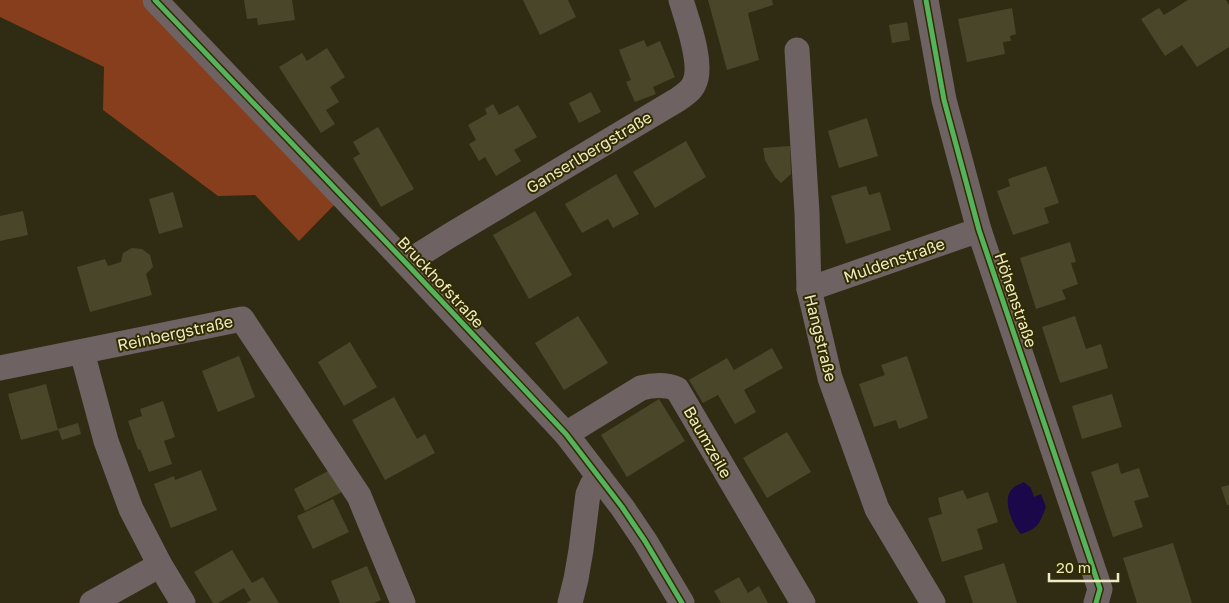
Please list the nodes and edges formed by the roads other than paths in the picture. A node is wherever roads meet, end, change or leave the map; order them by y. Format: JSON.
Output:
{"nodes":[{"id":1,"x":155,"y":0,"type":"edge"},
{"id":2,"x":681,"y":0,"type":"edge"},
{"id":3,"x":926,"y":0,"type":"edge"},
{"id":4,"x":797,"y":50,"type":"dead end"},
{"id":5,"x":979,"y":230,"type":"junction"},
{"id":6,"x":406,"y":263,"type":"junction"},
{"id":7,"x":809,"y":289,"type":"junction"},
{"id":8,"x":82,"y":352,"type":"junction"},
{"id":9,"x":0,"y":368,"type":"edge"},
{"id":10,"x":566,"y":434,"type":"junction"},
{"id":11,"x":600,"y":477,"type":"junction"},
{"id":12,"x":160,"y":565,"type":"junction"},
{"id":13,"x":92,"y":603,"type":"edge"},
{"id":14,"x":182,"y":603,"type":"edge"},
{"id":15,"x":403,"y":603,"type":"edge"},
{"id":16,"x":570,"y":603,"type":"edge"},
{"id":17,"x":682,"y":603,"type":"edge"},
{"id":18,"x":803,"y":603,"type":"edge"},
{"id":19,"x":933,"y":603,"type":"edge"},
{"id":20,"x":1096,"y":603,"type":"edge"}],
"edges":[{"from":1,"to":6,"type":"street","name":"Bruckhofstraße"},
{"from":2,"to":6,"type":"street","name":"Ganserlbergstraße"},
{"from":3,"to":5,"type":"street","name":"Höhenstraße"},
{"from":4,"to":7,"type":"street","name":"Hangstraße"},
{"from":5,"to":7,"type":"street","name":"Muldenstraße"},
{"from":5,"to":20,"type":"street","name":"Höhenstraße"},
{"from":6,"to":10,"type":"street","name":"Bruckhofstraße"},
{"from":7,"to":19,"type":"street","name":"Hangstraße"},
{"from":8,"to":9,"type":"street"},
{"from":8,"to":12,"type":"street"},
{"from":8,"to":15,"type":"street","name":"Reinbergstraße"},
{"from":10,"to":11,"type":"street","name":"Bruckhofstraße"},
{"from":10,"to":18,"type":"street","name":"Baumzeile"},
{"from":11,"to":16,"type":"street"},
{"from":11,"to":17,"type":"street","name":"Bruckhofstraße"},
{"from":12,"to":13,"type":"street"},
{"from":12,"to":14,"type":"street"}]}
